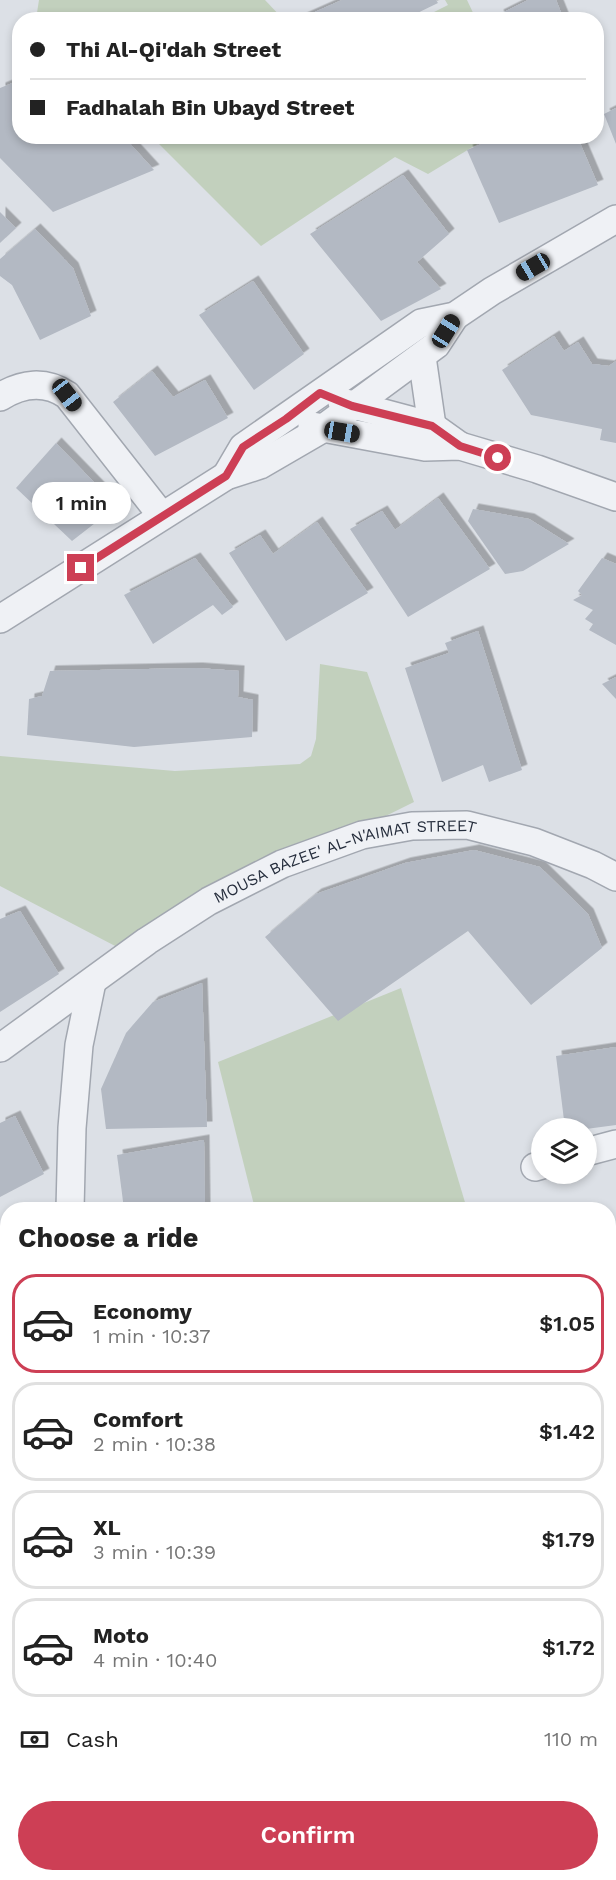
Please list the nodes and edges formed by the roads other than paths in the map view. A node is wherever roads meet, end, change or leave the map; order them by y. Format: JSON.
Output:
{"nodes":[{"id":1,"x":616,"y":219,"type":"edge"},
{"id":2,"x":455,"y":316,"type":"junction"},
{"id":3,"x":422,"y":357,"type":"junction"},
{"id":4,"x":320,"y":393,"type":"junction"},
{"id":5,"x":0,"y":397,"type":"edge"},
{"id":6,"x":352,"y":406,"type":"junction"},
{"id":7,"x":286,"y":419,"type":"junction"},
{"id":8,"x":432,"y":426,"type":"junction"},
{"id":9,"x":322,"y":429,"type":"junction"},
{"id":10,"x":460,"y":446,"type":"junction"},
{"id":11,"x":226,"y":476,"type":"junction"},
{"id":12,"x":616,"y":497,"type":"edge"},
{"id":13,"x":162,"y":516,"type":"junction"},
{"id":14,"x":0,"y":619,"type":"edge"},
{"id":15,"x":616,"y":877,"type":"edge"},
{"id":16,"x":92,"y":982,"type":"junction"},
{"id":17,"x":0,"y":1048,"type":"edge"},
{"id":18,"x":616,"y":1144,"type":"edge"},
{"id":19,"x":597,"y":1149,"type":"edge"},
{"id":20,"x":70,"y":1202,"type":"edge"}],
"edges":[{"from":1,"to":2,"type":"street"},
{"from":2,"to":3,"type":"street"},
{"from":2,"to":4,"type":"street"},
{"from":3,"to":6,"type":"street"},
{"from":3,"to":8,"type":"street"},
{"from":4,"to":6,"type":"street"},
{"from":4,"to":7,"type":"street"},
{"from":5,"to":13,"type":"street"},
{"from":6,"to":8,"type":"street"},
{"from":6,"to":9,"type":"street"},
{"from":7,"to":9,"type":"street"},
{"from":7,"to":11,"type":"street"},
{"from":8,"to":10,"type":"street"},
{"from":9,"to":10,"type":"street"},
{"from":9,"to":11,"type":"street"},
{"from":10,"to":12,"type":"street"},
{"from":11,"to":13,"type":"street"},
{"from":13,"to":14,"type":"street"},
{"from":15,"to":16,"type":"street","name":"MOUSA BAZEE' AL-N'AIMAT STREET"},
{"from":16,"to":17,"type":"street","name":"MOUSA BAZEE' AL-N'AIMAT STREET"},
{"from":16,"to":20,"type":"street"},
{"from":18,"to":19,"type":"street"}]}
